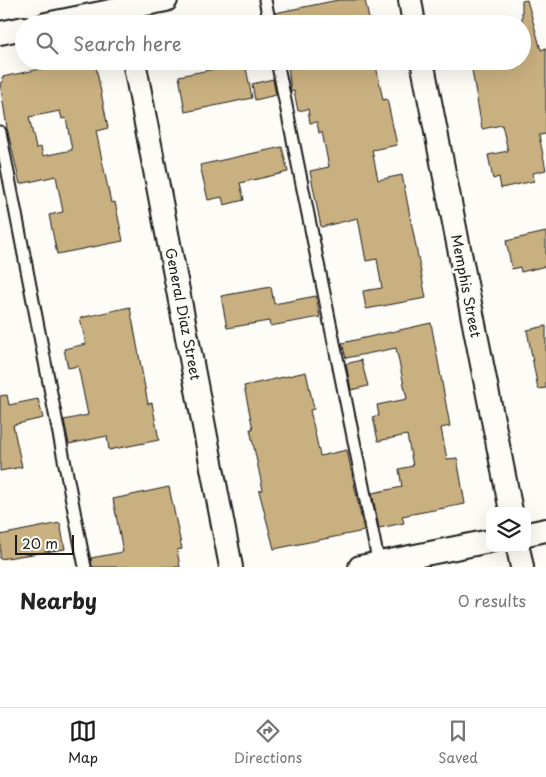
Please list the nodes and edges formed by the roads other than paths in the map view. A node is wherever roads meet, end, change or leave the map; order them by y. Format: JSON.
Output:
{"nodes":[{"id":1,"x":166,"y":0,"type":"edge"},
{"id":2,"x":265,"y":0,"type":"edge"},
{"id":3,"x":410,"y":0,"type":"edge"},
{"id":4,"x":124,"y":11,"type":"edge"},
{"id":5,"x":100,"y":15,"type":"edge"},
{"id":6,"x":268,"y":15,"type":"edge"},
{"id":7,"x":412,"y":15,"type":"edge"},
{"id":8,"x":15,"y":30,"type":"edge"},
{"id":9,"x":0,"y":33,"type":"edge"},
{"id":10,"x":136,"y":70,"type":"edge"},
{"id":11,"x":279,"y":70,"type":"edge"},
{"id":12,"x":424,"y":70,"type":"edge"},
{"id":13,"x":0,"y":132,"type":"edge"},
{"id":14,"x":510,"y":507,"type":"edge"},
{"id":15,"x":546,"y":530,"type":"edge"},
{"id":16,"x":531,"y":533,"type":"edge"},
{"id":17,"x":486,"y":542,"type":"edge"},
{"id":18,"x":519,"y":552,"type":"edge"},
{"id":19,"x":373,"y":566,"type":"edge"},
{"id":20,"x":85,"y":567,"type":"edge"},
{"id":21,"x":231,"y":567,"type":"edge"},
{"id":22,"x":522,"y":567,"type":"edge"}],
"edges":[{"from":1,"to":4,"type":"street"},
{"from":2,"to":6,"type":"lane"},
{"from":3,"to":7,"type":"street"},
{"from":4,"to":5,"type":"street"},
{"from":8,"to":9,"type":"street"},
{"from":10,"to":21,"type":"street","name":"General Diaz Street"},
{"from":11,"to":19,"type":"lane"},
{"from":12,"to":14,"type":"street","name":"Memphis Street"},
{"from":13,"to":20,"type":"lane"},
{"from":15,"to":16,"type":"street"},
{"from":17,"to":19,"type":"street"},
{"from":18,"to":22,"type":"street"}]}
